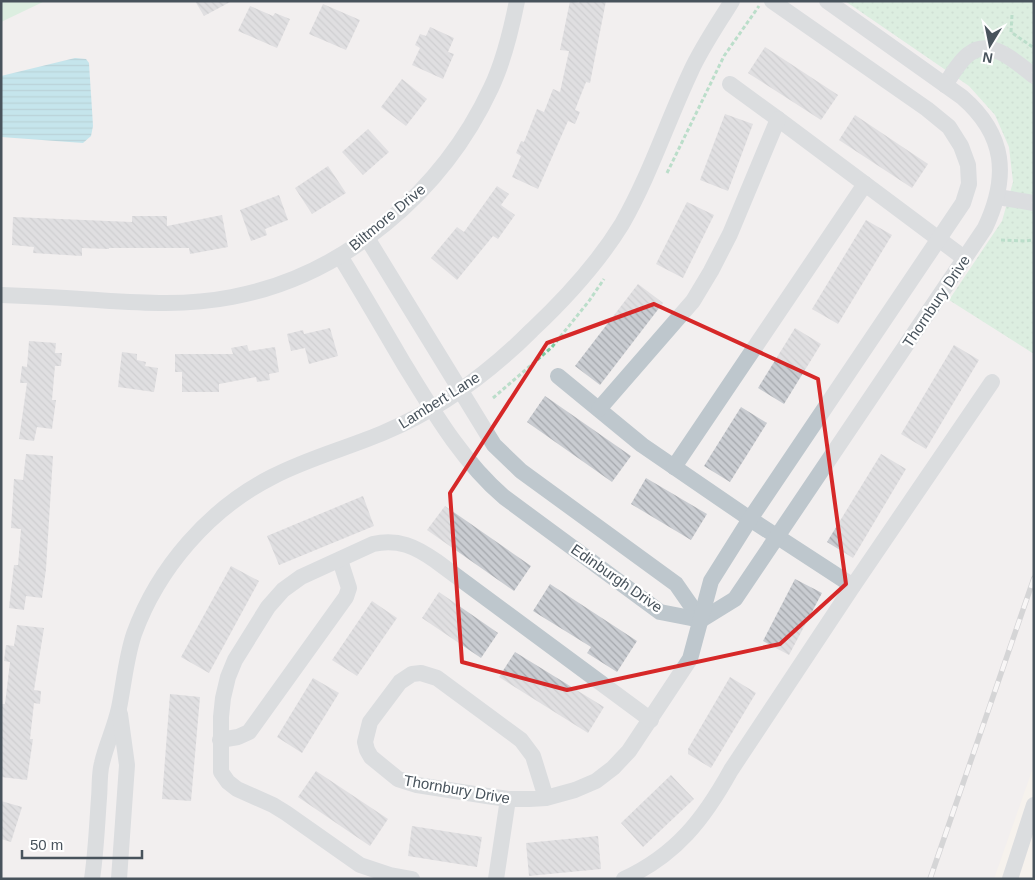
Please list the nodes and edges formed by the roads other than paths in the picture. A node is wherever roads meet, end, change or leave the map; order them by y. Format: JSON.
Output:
{"nodes":[{"id":1,"x":517,"y":1,"type":"edge"},
{"id":2,"x":732,"y":1,"type":"edge"},
{"id":3,"x":772,"y":1,"type":"edge"},
{"id":4,"x":827,"y":1,"type":"edge"},
{"id":5,"x":1034,"y":76,"type":"edge"},
{"id":6,"x":730,"y":84,"type":"dead end"},
{"id":7,"x":945,"y":85,"type":"junction"},
{"id":8,"x":778,"y":119,"type":"junction"},
{"id":9,"x":866,"y":184,"type":"junction"},
{"id":10,"x":998,"y":198,"type":"junction"},
{"id":11,"x":1034,"y":203,"type":"edge"},
{"id":12,"x":367,"y":238,"type":"junction"},
{"id":13,"x":938,"y":239,"type":"junction"},
{"id":14,"x":340,"y":256,"type":"junction"},
{"id":15,"x":964,"y":258,"type":"junction"},
{"id":16,"x":1,"y":295,"type":"edge"},
{"id":17,"x":558,"y":376,"type":"dead end"},
{"id":18,"x":992,"y":382,"type":"dead end"},
{"id":19,"x":460,"y":391,"type":"junction"},
{"id":20,"x":431,"y":408,"type":"junction"},
{"id":21,"x":599,"y":409,"type":"junction"},
{"id":22,"x":674,"y":467,"type":"junction"},
{"id":23,"x":750,"y":519,"type":"junction"},
{"id":24,"x":777,"y":537,"type":"junction"},
{"id":25,"x":340,"y":560,"type":"junction"},
{"id":26,"x":853,"y":586,"type":"junction"},
{"id":27,"x":701,"y":620,"type":"junction"},
{"id":28,"x":119,"y":710,"type":"junction"},
{"id":29,"x":651,"y":720,"type":"junction"},
{"id":30,"x":220,"y":740,"type":"junction"},
{"id":31,"x":546,"y":798,"type":"junction"},
{"id":32,"x":508,"y":799,"type":"junction"},
{"id":33,"x":1034,"y":805,"type":"edge"},
{"id":34,"x":92,"y":879,"type":"edge"},
{"id":35,"x":119,"y":879,"type":"edge"},
{"id":36,"x":412,"y":879,"type":"edge"},
{"id":37,"x":496,"y":879,"type":"edge"},
{"id":38,"x":624,"y":879,"type":"edge"},
{"id":39,"x":1010,"y":879,"type":"edge"}],
"edges":[{"from":1,"to":12,"type":"street","name":"Biltmore Drive"},
{"from":2,"to":19,"type":"street","name":"Lambert Lane"},
{"from":3,"to":13,"type":"street","name":"Thornbury Drive"},
{"from":4,"to":7,"type":"street","name":"Thornbury Drive"},
{"from":5,"to":7,"type":"street"},
{"from":6,"to":8,"type":"street"},
{"from":7,"to":10,"type":"street","name":"Thornbury Drive"},
{"from":8,"to":9,"type":"street"},
{"from":8,"to":21,"type":"street"},
{"from":9,"to":13,"type":"street"},
{"from":9,"to":22,"type":"street"},
{"from":10,"to":11,"type":"street"},
{"from":10,"to":15,"type":"street","name":"Thornbury Drive"},
{"from":12,"to":14,"type":"street","name":"Biltmore Drive"},
{"from":12,"to":19,"type":"street","name":"Edinburgh Drive"},
{"from":13,"to":15,"type":"street"},
{"from":13,"to":23,"type":"street","name":"Thornbury Drive"},
{"from":14,"to":16,"type":"street","name":"Biltmore Drive"},
{"from":14,"to":20,"type":"street","name":"Edinburgh Drive"},
{"from":15,"to":24,"type":"street","name":"Thornbury Drive"},
{"from":17,"to":21,"type":"street"},
{"from":18,"to":26,"type":"street"},
{"from":19,"to":20,"type":"street","name":"Lambert Lane"},
{"from":19,"to":27,"type":"street","name":"Edinburgh Drive"},
{"from":20,"to":27,"type":"street","name":"Edinburgh Drive"},
{"from":20,"to":28,"type":"street","name":"Lambert Lane"},
{"from":21,"to":22,"type":"street"},
{"from":22,"to":23,"type":"street"},
{"from":23,"to":24,"type":"street"},
{"from":23,"to":27,"type":"street","name":"Thornbury Drive"},
{"from":24,"to":26,"type":"street"},
{"from":24,"to":27,"type":"street","name":"Thornbury Drive"},
{"from":25,"to":29,"type":"street"},
{"from":25,"to":30,"type":"street"},
{"from":25,"to":30,"type":"street"},
{"from":26,"to":38,"type":"street"},
{"from":27,"to":29,"type":"street","name":"Thornbury Drive"},
{"from":28,"to":34,"type":"street","name":"Lambert Lane"},
{"from":28,"to":35,"type":"street","name":"Lambert Lane"},
{"from":29,"to":31,"type":"street","name":"Thornbury Drive"},
{"from":30,"to":36,"type":"street"},
{"from":31,"to":32,"type":"street","name":"Thornbury Drive"},
{"from":31,"to":32,"type":"street","name":"Thornbury Drive"},
{"from":32,"to":37,"type":"street"},
{"from":33,"to":39,"type":"street"}]}
